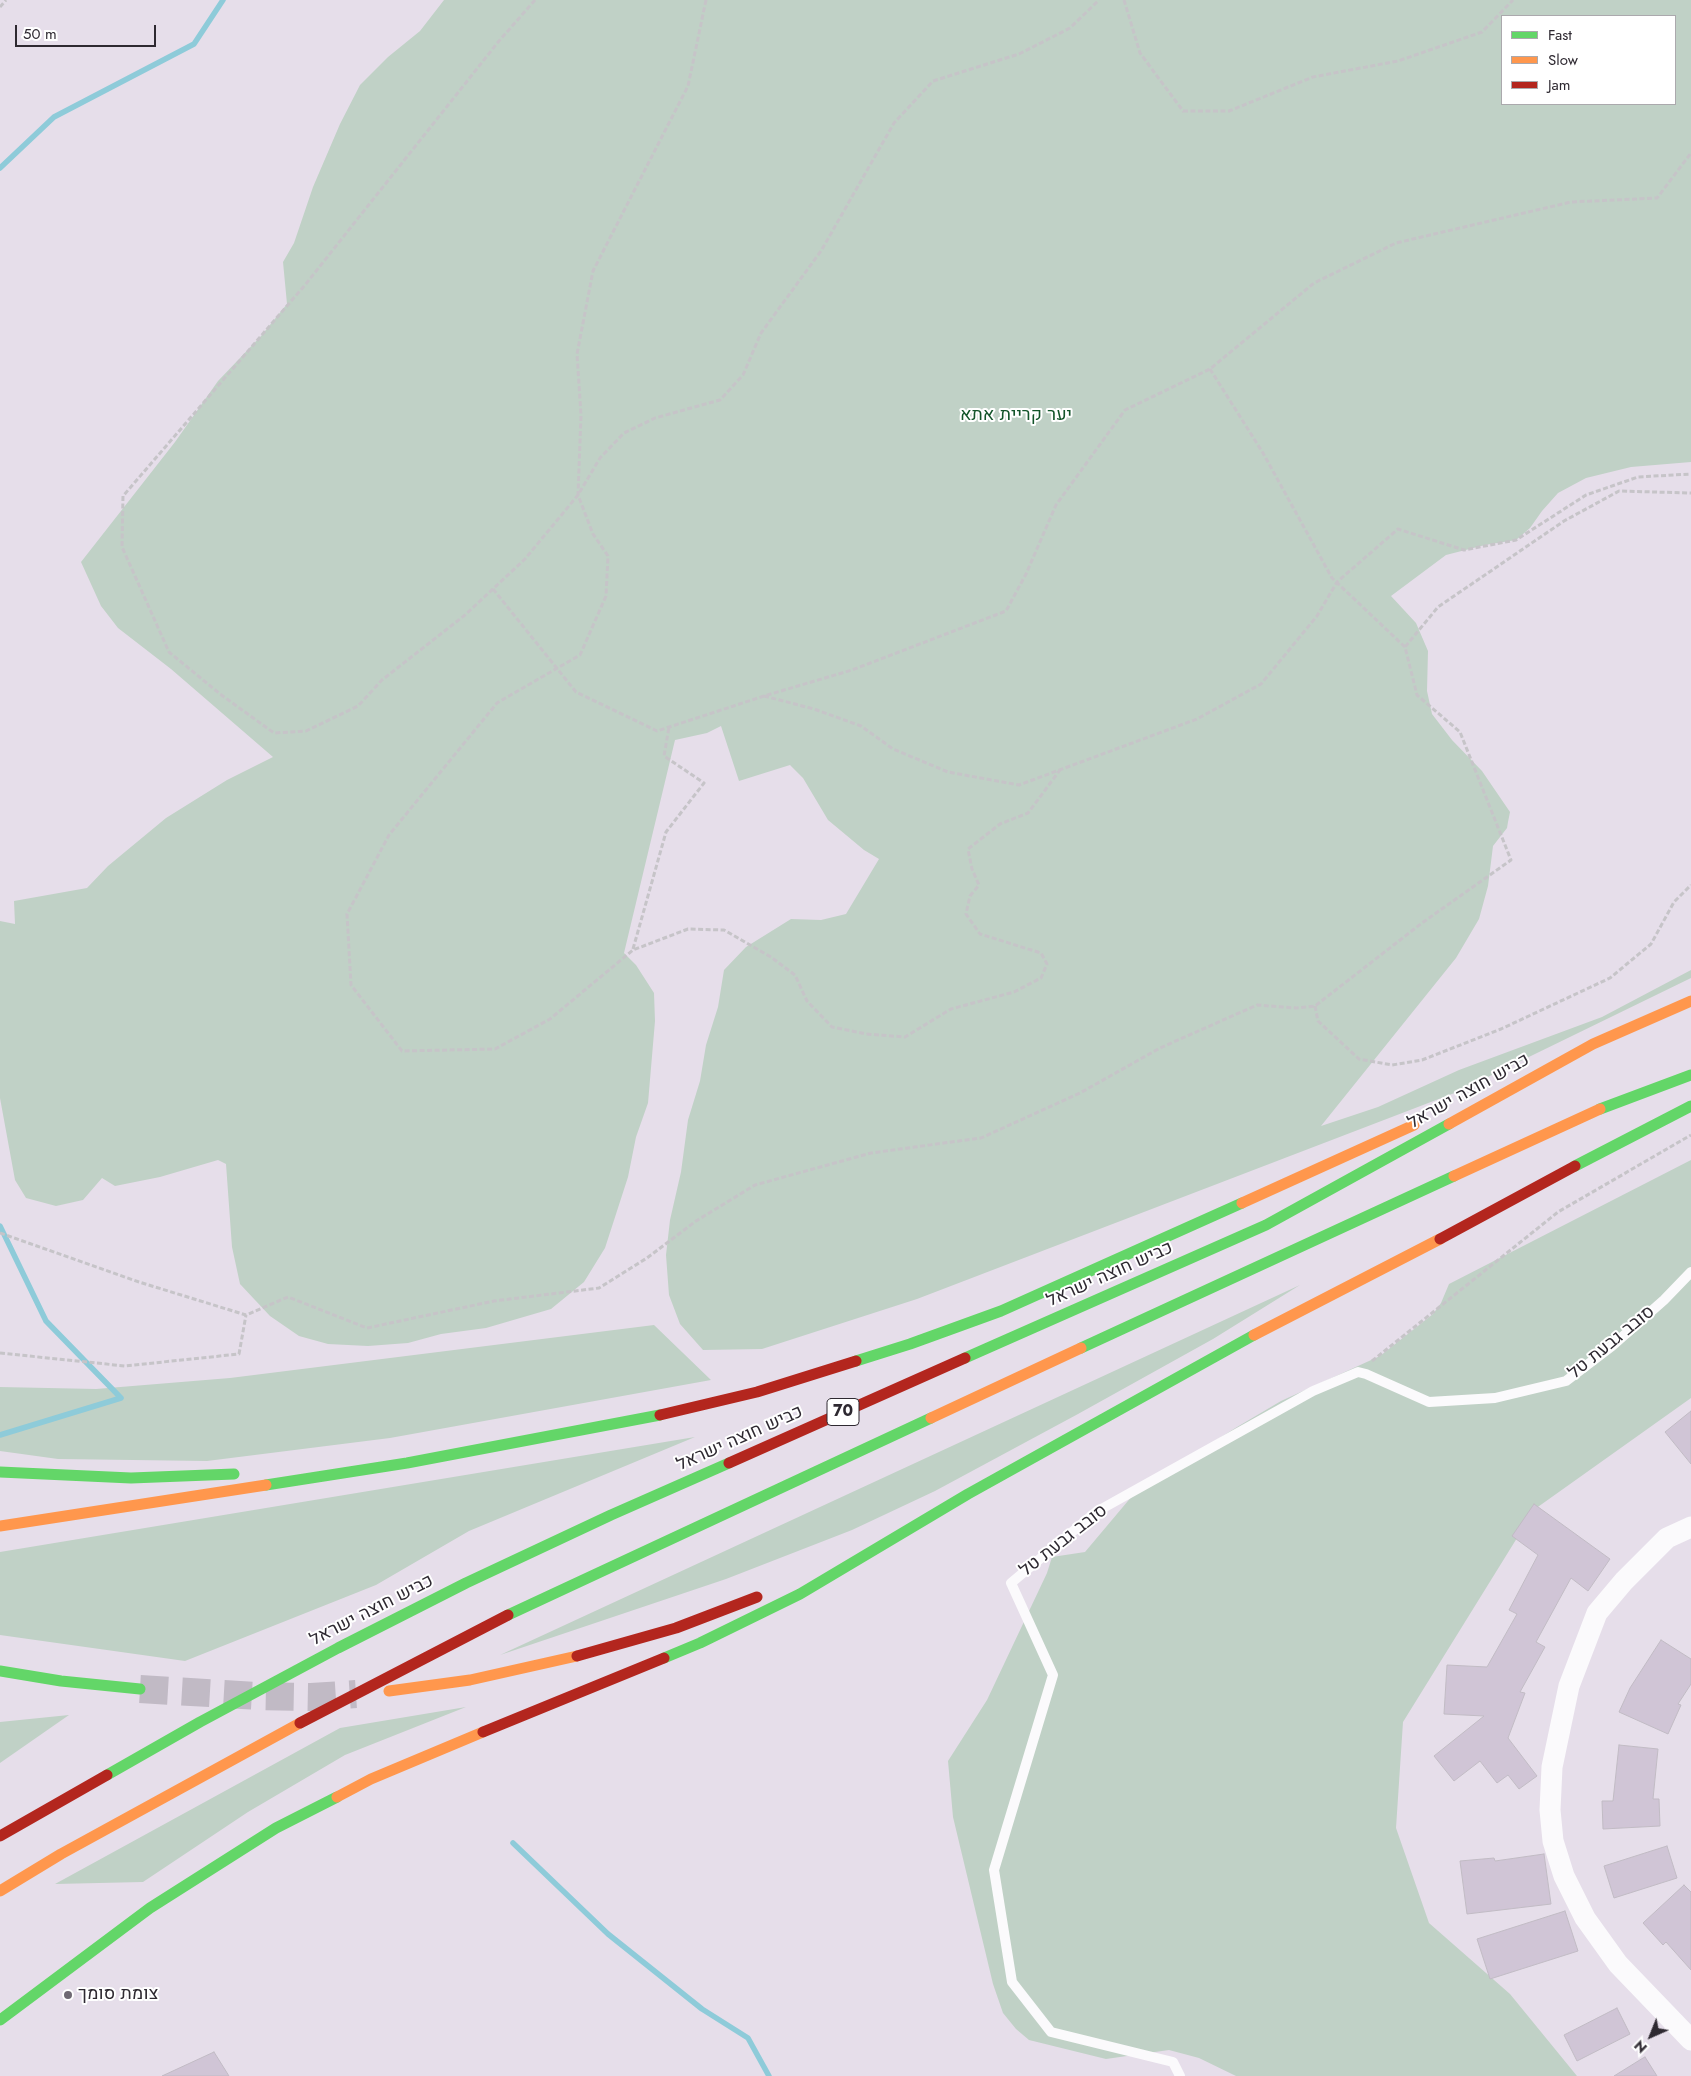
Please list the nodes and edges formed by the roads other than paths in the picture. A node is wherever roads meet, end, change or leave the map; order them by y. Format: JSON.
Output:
{"nodes":[{"id":1,"x":1691,"y":1001,"type":"edge"},
{"id":2,"x":1592,"y":1044,"type":"junction"},
{"id":3,"x":1691,"y":1075,"type":"edge"},
{"id":4,"x":1474,"y":1097,"type":"dead end"},
{"id":5,"x":1691,"y":1106,"type":"edge"},
{"id":6,"x":1429,"y":1118,"type":"dead end"},
{"id":7,"x":1691,"y":1272,"type":"edge"},
{"id":8,"x":407,"y":1463,"type":"junction"},
{"id":9,"x":282,"y":1471,"type":"dead end"},
{"id":10,"x":0,"y":1472,"type":"edge"},
{"id":11,"x":244,"y":1473,"type":"dead end"},
{"id":12,"x":968,"y":1494,"type":"junction"},
{"id":13,"x":0,"y":1526,"type":"edge"},
{"id":14,"x":1691,"y":1527,"type":"edge"},
{"id":15,"x":811,"y":1574,"type":"dead end"},
{"id":16,"x":769,"y":1592,"type":"dead end"},
{"id":17,"x":0,"y":1671,"type":"edge"},
{"id":18,"x":140,"y":1689,"type":"tunnel mouth"},
{"id":19,"x":389,"y":1691,"type":"dead end"},
{"id":20,"x":0,"y":1836,"type":"edge"},
{"id":21,"x":0,"y":1891,"type":"edge"},
{"id":22,"x":1,"y":2020,"type":"edge"},
{"id":23,"x":1691,"y":2040,"type":"edge"},
{"id":24,"x":1180,"y":2076,"type":"edge"}],
"edges":[{"from":1,"to":2,"type":"highway","name":"כביש חוצה ישראל","number":"70"},
{"from":2,"to":4,"type":"highway"},
{"from":2,"to":20,"type":"highway","name":"כביש חוצה ישראל","number":"70"},
{"from":3,"to":21,"type":"highway","number":"70"},
{"from":5,"to":12,"type":"highway"},
{"from":6,"to":8,"type":"highway"},
{"from":7,"to":24,"type":"lane","name":"סובב גבעת טל"},
{"from":8,"to":9,"type":"highway"},
{"from":8,"to":13,"type":"highway"},
{"from":10,"to":11,"type":"highway"},
{"from":12,"to":15,"type":"highway"},
{"from":12,"to":22,"type":"highway"},
{"from":14,"to":23,"type":"street"},
{"from":16,"to":19,"type":"highway"},
{"from":17,"to":18,"type":"highway"}]}
